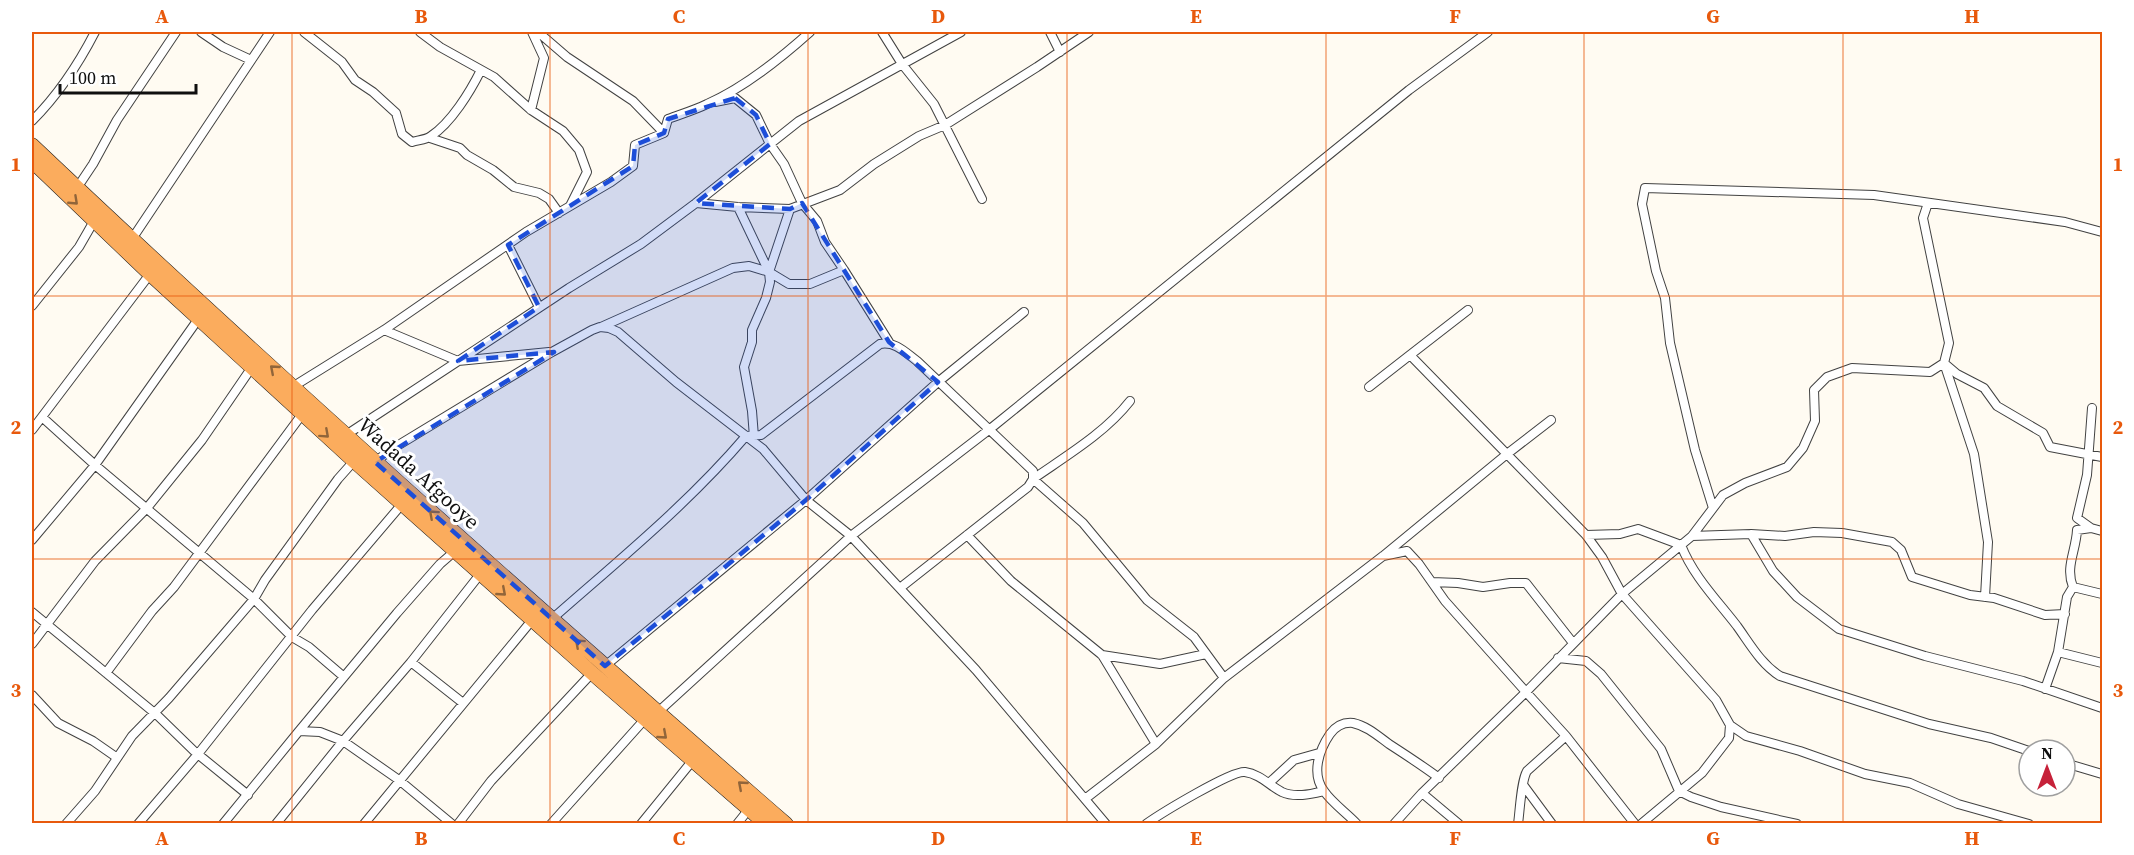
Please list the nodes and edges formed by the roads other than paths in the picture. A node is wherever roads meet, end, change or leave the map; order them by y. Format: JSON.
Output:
{"nodes":[{"id":1,"x":95,"y":32,"type":"edge"},
{"id":2,"x":176,"y":32,"type":"edge"},
{"id":3,"x":201,"y":32,"type":"edge"},
{"id":4,"x":270,"y":32,"type":"edge"},
{"id":5,"x":304,"y":32,"type":"edge"},
{"id":6,"x":420,"y":32,"type":"edge"},
{"id":7,"x":532,"y":32,"type":"edge"},
{"id":8,"x":538,"y":32,"type":"edge"},
{"id":9,"x":810,"y":32,"type":"edge"},
{"id":10,"x":882,"y":32,"type":"edge"},
{"id":11,"x":961,"y":32,"type":"edge"},
{"id":12,"x":1050,"y":32,"type":"edge"},
{"id":13,"x":1089,"y":32,"type":"edge"},
{"id":14,"x":1488,"y":32,"type":"edge"},
{"id":15,"x":1060,"y":51,"type":"junction"},
{"id":16,"x":251,"y":60,"type":"junction"},
{"id":17,"x":902,"y":64,"type":"junction"},
{"id":18,"x":481,"y":70,"type":"junction"},
{"id":19,"x":709,"y":103,"type":"junction"},
{"id":20,"x":531,"y":110,"type":"junction"},
{"id":21,"x":32,"y":121,"type":"edge"},
{"id":22,"x":945,"y":125,"type":"junction"},
{"id":23,"x":664,"y":133,"type":"junction"},
{"id":24,"x":430,"y":138,"type":"junction"},
{"id":25,"x":770,"y":144,"type":"junction"},
{"id":26,"x":32,"y":145,"type":"edge"},
{"id":27,"x":32,"y":161,"type":"edge"},
{"id":28,"x":77,"y":188,"type":"junction"},
{"id":29,"x":982,"y":199,"type":"dead end"},
{"id":30,"x":696,"y":203,"type":"junction"},
{"id":31,"x":802,"y":203,"type":"junction"},
{"id":32,"x":1928,"y":203,"type":"junction"},
{"id":33,"x":570,"y":206,"type":"junction"},
{"id":34,"x":738,"y":207,"type":"junction"},
{"id":35,"x":790,"y":209,"type":"junction"},
{"id":36,"x":559,"y":213,"type":"junction"},
{"id":37,"x":94,"y":221,"type":"junction"},
{"id":38,"x":2103,"y":232,"type":"edge"},
{"id":39,"x":132,"y":239,"type":"junction"},
{"id":40,"x":508,"y":245,"type":"junction"},
{"id":41,"x":844,"y":270,"type":"junction"},
{"id":42,"x":769,"y":272,"type":"junction"},
{"id":43,"x":150,"y":274,"type":"junction"},
{"id":44,"x":32,"y":306,"type":"edge"},
{"id":45,"x":540,"y":307,"type":"junction"},
{"id":46,"x":1468,"y":310,"type":"dead end"},
{"id":47,"x":1024,"y":312,"type":"dead end"},
{"id":48,"x":199,"y":318,"type":"junction"},
{"id":49,"x":600,"y":327,"type":"junction"},
{"id":50,"x":384,"y":330,"type":"junction"},
{"id":51,"x":889,"y":342,"type":"junction"},
{"id":52,"x":552,"y":352,"type":"junction"},
{"id":53,"x":1410,"y":355,"type":"junction"},
{"id":54,"x":458,"y":361,"type":"junction"},
{"id":55,"x":1944,"y":363,"type":"junction"},
{"id":56,"x":252,"y":367,"type":"junction"},
{"id":57,"x":938,"y":382,"type":"junction"},
{"id":58,"x":294,"y":386,"type":"junction"},
{"id":59,"x":1369,"y":387,"type":"dead end"},
{"id":60,"x":1130,"y":401,"type":"dead end"},
{"id":61,"x":2092,"y":408,"type":"dead end"},
{"id":62,"x":303,"y":413,"type":"junction"},
{"id":63,"x":42,"y":417,"type":"junction"},
{"id":64,"x":1551,"y":420,"type":"dead end"},
{"id":65,"x":990,"y":429,"type":"junction"},
{"id":66,"x":32,"y":430,"type":"edge"},
{"id":67,"x":346,"y":435,"type":"junction"},
{"id":68,"x":750,"y":436,"type":"junction"},
{"id":69,"x":1507,"y":454,"type":"junction"},
{"id":70,"x":2088,"y":455,"type":"junction"},
{"id":71,"x":2103,"y":457,"type":"edge"},
{"id":72,"x":354,"y":461,"type":"junction"},
{"id":73,"x":375,"y":462,"type":"junction"},
{"id":74,"x":95,"y":465,"type":"junction"},
{"id":75,"x":1033,"y":479,"type":"junction"},
{"id":76,"x":806,"y":500,"type":"junction"},
{"id":77,"x":402,"y":504,"type":"junction"},
{"id":78,"x":147,"y":508,"type":"junction"},
{"id":79,"x":1713,"y":508,"type":"junction"},
{"id":80,"x":2091,"y":528,"type":"junction"},
{"id":81,"x":2103,"y":531,"type":"edge"},
{"id":82,"x":1751,"y":534,"type":"junction"},
{"id":83,"x":967,"y":535,"type":"junction"},
{"id":84,"x":851,"y":536,"type":"junction"},
{"id":85,"x":1586,"y":536,"type":"junction"},
{"id":86,"x":1692,"y":536,"type":"junction"},
{"id":87,"x":32,"y":540,"type":"edge"},
{"id":88,"x":1681,"y":545,"type":"junction"},
{"id":89,"x":455,"y":551,"type":"junction"},
{"id":90,"x":199,"y":552,"type":"junction"},
{"id":91,"x":1383,"y":556,"type":"junction"},
{"id":92,"x":481,"y":573,"type":"junction"},
{"id":93,"x":1432,"y":582,"type":"junction"},
{"id":94,"x":2073,"y":587,"type":"junction"},
{"id":95,"x":900,"y":588,"type":"junction"},
{"id":96,"x":1622,"y":594,"type":"junction"},
{"id":97,"x":2103,"y":594,"type":"edge"},
{"id":98,"x":1985,"y":597,"type":"junction"},
{"id":99,"x":254,"y":599,"type":"junction"},
{"id":100,"x":32,"y":612,"type":"edge"},
{"id":101,"x":2065,"y":614,"type":"junction"},
{"id":102,"x":533,"y":619,"type":"junction"},
{"id":103,"x":552,"y":619,"type":"junction"},
{"id":104,"x":45,"y":624,"type":"junction"},
{"id":105,"x":292,"y":637,"type":"junction"},
{"id":106,"x":1573,"y":643,"type":"junction"},
{"id":107,"x":32,"y":644,"type":"edge"},
{"id":108,"x":2058,"y":652,"type":"junction"},
{"id":109,"x":1206,"y":654,"type":"junction"},
{"id":110,"x":1102,"y":655,"type":"junction"},
{"id":111,"x":1558,"y":658,"type":"junction"},
{"id":112,"x":411,"y":662,"type":"junction"},
{"id":113,"x":2103,"y":663,"type":"edge"},
{"id":114,"x":598,"y":670,"type":"junction"},
{"id":115,"x":106,"y":673,"type":"junction"},
{"id":116,"x":344,"y":677,"type":"junction"},
{"id":117,"x":1224,"y":678,"type":"junction"},
{"id":118,"x":2045,"y":688,"type":"junction"},
{"id":119,"x":1526,"y":692,"type":"junction"},
{"id":120,"x":32,"y":695,"type":"edge"},
{"id":121,"x":463,"y":703,"type":"junction"},
{"id":122,"x":2103,"y":708,"type":"edge"},
{"id":123,"x":153,"y":712,"type":"junction"},
{"id":124,"x":658,"y":712,"type":"junction"},
{"id":125,"x":645,"y":719,"type":"junction"},
{"id":126,"x":1730,"y":725,"type":"junction"},
{"id":127,"x":299,"y":731,"type":"junction"},
{"id":128,"x":1566,"y":736,"type":"junction"},
{"id":129,"x":343,"y":741,"type":"junction"},
{"id":130,"x":1156,"y":744,"type":"junction"},
{"id":131,"x":2017,"y":747,"type":"edge"},
{"id":132,"x":1319,"y":753,"type":"junction"},
{"id":133,"x":198,"y":754,"type":"junction"},
{"id":134,"x":116,"y":757,"type":"junction"},
{"id":135,"x":693,"y":760,"type":"junction"},
{"id":136,"x":2077,"y":766,"type":"edge"},
{"id":137,"x":2103,"y":774,"type":"edge"},
{"id":138,"x":1439,"y":778,"type":"junction"},
{"id":139,"x":399,"y":780,"type":"junction"},
{"id":140,"x":1269,"y":783,"type":"junction"},
{"id":141,"x":1524,"y":786,"type":"junction"},
{"id":142,"x":1324,"y":791,"type":"junction"},
{"id":143,"x":1679,"y":791,"type":"junction"},
{"id":144,"x":1422,"y":794,"type":"junction"},
{"id":145,"x":248,"y":795,"type":"junction"},
{"id":146,"x":1085,"y":799,"type":"junction"},
{"id":147,"x":749,"y":809,"type":"junction"},
{"id":148,"x":66,"y":824,"type":"edge"},
{"id":149,"x":138,"y":824,"type":"edge"},
{"id":150,"x":223,"y":824,"type":"edge"},
{"id":151,"x":276,"y":824,"type":"edge"},
{"id":152,"x":364,"y":824,"type":"edge"},
{"id":153,"x":452,"y":824,"type":"edge"},
{"id":154,"x":458,"y":824,"type":"edge"},
{"id":155,"x":551,"y":824,"type":"edge"},
{"id":156,"x":641,"y":824,"type":"edge"},
{"id":157,"x":737,"y":824,"type":"edge"},
{"id":158,"x":766,"y":824,"type":"edge"},
{"id":159,"x":786,"y":824,"type":"edge"},
{"id":160,"x":1106,"y":824,"type":"edge"},
{"id":161,"x":1146,"y":824,"type":"edge"},
{"id":162,"x":1357,"y":824,"type":"edge"},
{"id":163,"x":1394,"y":824,"type":"edge"},
{"id":164,"x":1459,"y":824,"type":"edge"},
{"id":165,"x":1518,"y":824,"type":"edge"},
{"id":166,"x":1552,"y":824,"type":"edge"},
{"id":167,"x":1635,"y":824,"type":"edge"},
{"id":168,"x":1641,"y":824,"type":"edge"},
{"id":169,"x":1797,"y":824,"type":"edge"},
{"id":170,"x":2030,"y":824,"type":"edge"}],
"edges":[{"from":1,"to":21,"type":"street"},
{"from":2,"to":28,"type":"street"},
{"from":3,"to":16,"type":"street"},
{"from":4,"to":16,"type":"street"},
{"from":5,"to":24,"type":"street"},
{"from":6,"to":18,"type":"street"},
{"from":7,"to":20,"type":"street"},
{"from":8,"to":23,"type":"street"},
{"from":9,"to":19,"type":"street"},
{"from":10,"to":17,"type":"street"},
{"from":11,"to":17,"type":"street"},
{"from":12,"to":15,"type":"street"},
{"from":13,"to":15,"type":"street"},
{"from":14,"to":65,"type":"street"},
{"from":15,"to":22,"type":"street"},
{"from":16,"to":39,"type":"street"},
{"from":17,"to":22,"type":"street"},
{"from":17,"to":25,"type":"street"},
{"from":18,"to":20,"type":"street"},
{"from":18,"to":24,"type":"street"},
{"from":19,"to":23,"type":"street"},
{"from":19,"to":25,"type":"street"},
{"from":20,"to":33,"type":"street"},
{"from":22,"to":29,"type":"street"},
{"from":22,"to":31,"type":"street"},
{"from":23,"to":33,"type":"street"},
{"from":24,"to":36,"type":"street"},
{"from":25,"to":30,"type":"street"},
{"from":25,"to":31,"type":"street"},
{"from":26,"to":28,"type":"highway","name":"Wadada Afgooye"},
{"from":27,"to":37,"type":"highway","name":"Wadada Afgooye","one_way":true},
{"from":28,"to":39,"type":"highway","name":"Wadada Afgooye"},
{"from":30,"to":34,"type":"street"},
{"from":30,"to":45,"type":"street"},
{"from":31,"to":35,"type":"street"},
{"from":31,"to":41,"type":"street"},
{"from":32,"to":38,"type":"street"},
{"from":32,"to":55,"type":"street"},
{"from":32,"to":79,"type":"street"},
{"from":33,"to":36,"type":"street"},
{"from":34,"to":35,"type":"street"},
{"from":34,"to":42,"type":"street"},
{"from":35,"to":42,"type":"street"},
{"from":36,"to":40,"type":"street"},
{"from":37,"to":43,"type":"highway","name":"Wadada Afgooye"},
{"from":37,"to":44,"type":"street"},
{"from":58,"to":39,"type":"highway","name":"Wadada Afgooye","one_way":true},
{"from":40,"to":45,"type":"street"},
{"from":40,"to":50,"type":"street"},
{"from":41,"to":42,"type":"street"},
{"from":41,"to":51,"type":"street"},
{"from":42,"to":49,"type":"street"},
{"from":42,"to":68,"type":"street"},
{"from":43,"to":48,"type":"highway","name":"Wadada Afgooye"},
{"from":43,"to":63,"type":"street"},
{"from":45,"to":54,"type":"street"},
{"from":46,"to":53,"type":"street"},
{"from":47,"to":57,"type":"street"},
{"from":48,"to":56,"type":"highway","name":"Wadada Afgooye"},
{"from":48,"to":74,"type":"street"},
{"from":49,"to":52,"type":"street"},
{"from":49,"to":68,"type":"street"},
{"from":50,"to":54,"type":"street"},
{"from":50,"to":58,"type":"street"},
{"from":51,"to":57,"type":"street"},
{"from":51,"to":68,"type":"street"},
{"from":52,"to":54,"type":"street"},
{"from":52,"to":73,"type":"street"},
{"from":53,"to":59,"type":"street"},
{"from":53,"to":69,"type":"street"},
{"from":54,"to":67,"type":"street"},
{"from":55,"to":70,"type":"street"},
{"from":55,"to":79,"type":"street"},
{"from":55,"to":98,"type":"street"},
{"from":56,"to":62,"type":"highway","name":"Wadada Afgooye"},
{"from":56,"to":78,"type":"street"},
{"from":57,"to":65,"type":"street"},
{"from":57,"to":76,"type":"street"},
{"from":58,"to":67,"type":"highway","name":"Wadada Afgooye"},
{"from":60,"to":75,"type":"street"},
{"from":61,"to":70,"type":"street"},
{"from":62,"to":72,"type":"highway","name":"Wadada Afgooye","one_way":true},
{"from":62,"to":90,"type":"street"},
{"from":63,"to":66,"type":"street"},
{"from":63,"to":74,"type":"street"},
{"from":64,"to":69,"type":"street"},
{"from":65,"to":75,"type":"street"},
{"from":65,"to":84,"type":"street"},
{"from":67,"to":73,"type":"highway","name":"Wadada Afgooye"},
{"from":68,"to":76,"type":"street"},
{"from":68,"to":103,"type":"street"},
{"from":69,"to":85,"type":"street"},
{"from":69,"to":91,"type":"street"},
{"from":70,"to":71,"type":"street"},
{"from":70,"to":80,"type":"street"},
{"from":72,"to":77,"type":"highway","name":"Wadada Afgooye"},
{"from":72,"to":99,"type":"street"},
{"from":103,"to":73,"type":"highway","name":"Wadada Afgooye","one_way":true},
{"from":74,"to":78,"type":"street"},
{"from":74,"to":87,"type":"street"},
{"from":75,"to":83,"type":"street"},
{"from":75,"to":109,"type":"street"},
{"from":76,"to":84,"type":"street"},
{"from":76,"to":114,"type":"street"},
{"from":77,"to":89,"type":"highway","name":"Wadada Afgooye"},
{"from":77,"to":105,"type":"street"},
{"from":78,"to":90,"type":"street"},
{"from":78,"to":104,"type":"street"},
{"from":79,"to":86,"type":"street"},
{"from":80,"to":81,"type":"street"},
{"from":80,"to":94,"type":"street"},
{"from":82,"to":86,"type":"street"},
{"from":82,"to":98,"type":"street"},
{"from":82,"to":118,"type":"street"},
{"from":83,"to":95,"type":"street"},
{"from":83,"to":110,"type":"street"},
{"from":84,"to":95,"type":"street"},
{"from":84,"to":124,"type":"street"},
{"from":85,"to":88,"type":"street"},
{"from":85,"to":96,"type":"street"},
{"from":86,"to":88,"type":"street"},
{"from":88,"to":96,"type":"street"},
{"from":88,"to":131,"type":"street"},
{"from":89,"to":92,"type":"highway","name":"Wadada Afgooye"},
{"from":89,"to":116,"type":"street"},
{"from":90,"to":99,"type":"street"},
{"from":90,"to":115,"type":"street"},
{"from":91,"to":93,"type":"street"},
{"from":91,"to":117,"type":"street"},
{"from":92,"to":102,"type":"highway","name":"Wadada Afgooye","one_way":true},
{"from":92,"to":112,"type":"street"},
{"from":93,"to":106,"type":"street"},
{"from":93,"to":119,"type":"street"},
{"from":94,"to":97,"type":"street"},
{"from":94,"to":101,"type":"street"},
{"from":95,"to":146,"type":"street"},
{"from":96,"to":106,"type":"street"},
{"from":96,"to":126,"type":"street"},
{"from":98,"to":101,"type":"street"},
{"from":99,"to":105,"type":"street"},
{"from":99,"to":123,"type":"street"},
{"from":100,"to":104,"type":"street"},
{"from":101,"to":108,"type":"street"},
{"from":102,"to":114,"type":"highway","name":"Wadada Afgooye"},
{"from":102,"to":121,"type":"street"},
{"from":114,"to":103,"type":"highway","name":"Wadada Afgooye","one_way":true},
{"from":104,"to":107,"type":"street"},
{"from":104,"to":115,"type":"street"},
{"from":105,"to":116,"type":"street"},
{"from":105,"to":133,"type":"street"},
{"from":106,"to":111,"type":"street"},
{"from":108,"to":113,"type":"street"},
{"from":108,"to":118,"type":"street"},
{"from":109,"to":110,"type":"street"},
{"from":109,"to":117,"type":"street"},
{"from":110,"to":130,"type":"street"},
{"from":111,"to":119,"type":"street"},
{"from":111,"to":143,"type":"street"},
{"from":112,"to":121,"type":"street"},
{"from":112,"to":129,"type":"street"},
{"from":114,"to":124,"type":"highway","name":"Wadada Afgooye"},
{"from":114,"to":125,"type":"highway","name":"Wadada Afgooye"},
{"from":114,"to":154,"type":"street"},
{"from":115,"to":123,"type":"street"},
{"from":116,"to":127,"type":"street"},
{"from":117,"to":130,"type":"street"},
{"from":118,"to":122,"type":"street"},
{"from":119,"to":128,"type":"street"},
{"from":119,"to":138,"type":"street"},
{"from":120,"to":134,"type":"street"},
{"from":121,"to":139,"type":"street"},
{"from":123,"to":133,"type":"street"},
{"from":123,"to":134,"type":"street"},
{"from":159,"to":124,"type":"highway","name":"Wadada Afgooye","one_way":true},
{"from":125,"to":135,"type":"highway","name":"Wadada Afgooye","one_way":true},
{"from":125,"to":155,"type":"street"},
{"from":126,"to":143,"type":"street"},
{"from":126,"to":170,"type":"street"},
{"from":127,"to":129,"type":"street"},
{"from":127,"to":145,"type":"street"},
{"from":128,"to":141,"type":"street"},
{"from":128,"to":167,"type":"street"},
{"from":129,"to":139,"type":"street"},
{"from":129,"to":151,"type":"street"},
{"from":130,"to":146,"type":"street"},
{"from":132,"to":138,"type":"street"},
{"from":132,"to":140,"type":"street"},
{"from":132,"to":142,"type":"street"},
{"from":133,"to":145,"type":"street"},
{"from":133,"to":149,"type":"street"},
{"from":134,"to":148,"type":"street"},
{"from":135,"to":147,"type":"highway","name":"Wadada Afgooye"},
{"from":135,"to":156,"type":"street"},
{"from":136,"to":137,"type":"street"},
{"from":138,"to":144,"type":"street"},
{"from":139,"to":152,"type":"street"},
{"from":139,"to":153,"type":"street"},
{"from":140,"to":142,"type":"street"},
{"from":140,"to":161,"type":"street"},
{"from":141,"to":165,"type":"street"},
{"from":141,"to":166,"type":"street"},
{"from":142,"to":162,"type":"street"},
{"from":143,"to":168,"type":"street"},
{"from":143,"to":169,"type":"street"},
{"from":144,"to":163,"type":"street"},
{"from":144,"to":164,"type":"street"},
{"from":145,"to":150,"type":"street"},
{"from":146,"to":160,"type":"street"},
{"from":147,"to":157,"type":"street"},
{"from":147,"to":158,"type":"highway","name":"Wadada Afgooye"}]}
